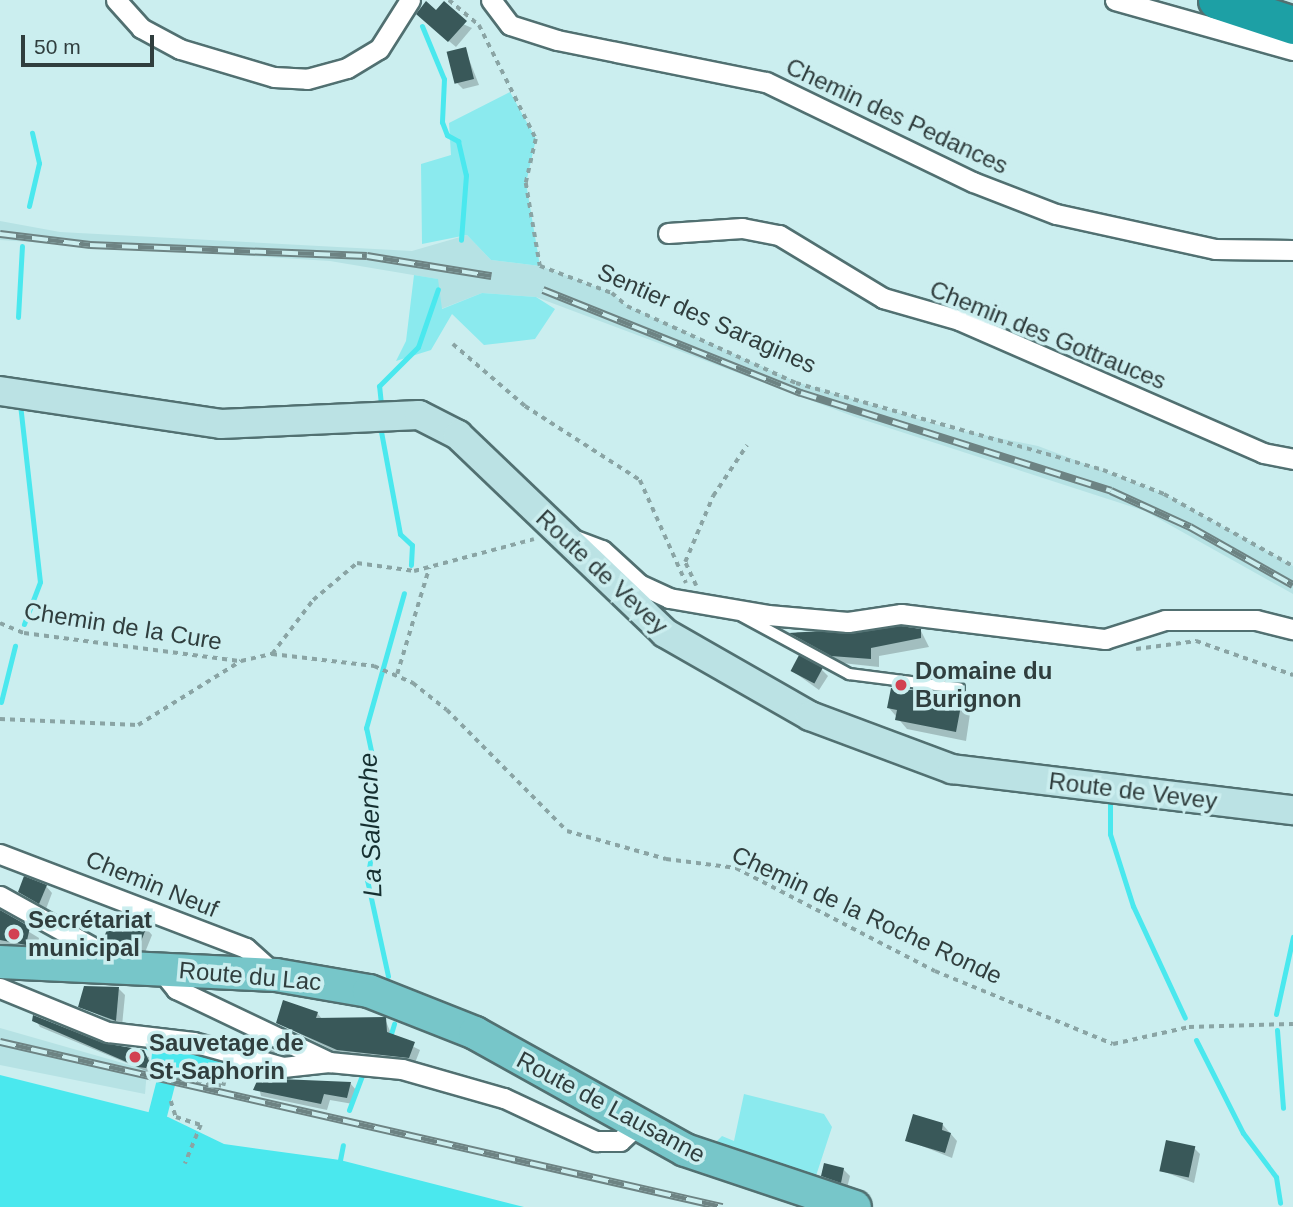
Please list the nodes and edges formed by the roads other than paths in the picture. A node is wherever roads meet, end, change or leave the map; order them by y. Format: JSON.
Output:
{"nodes":[{"id":1,"x":116,"y":0,"type":"edge"},
{"id":2,"x":410,"y":0,"type":"edge"},
{"id":3,"x":491,"y":0,"type":"edge"},
{"id":4,"x":1115,"y":0,"type":"edge"},
{"id":5,"x":1217,"y":0,"type":"edge"},
{"id":6,"x":1293,"y":25,"type":"edge"},
{"id":7,"x":1293,"y":50,"type":"edge"},
{"id":8,"x":668,"y":233,"type":"dead end"},
{"id":9,"x":1293,"y":250,"type":"edge"},
{"id":10,"x":0,"y":391,"type":"edge"},
{"id":11,"x":1293,"y":458,"type":"edge"},
{"id":12,"x":562,"y":537,"type":"junction"},
{"id":13,"x":729,"y":608,"type":"junction"},
{"id":14,"x":1293,"y":629,"type":"edge"},
{"id":15,"x":959,"y":688,"type":"dead end"},
{"id":16,"x":1293,"y":810,"type":"edge"},
{"id":17,"x":0,"y":854,"type":"edge"},
{"id":18,"x":0,"y":896,"type":"edge"},
{"id":19,"x":0,"y":962,"type":"edge"},
{"id":20,"x":129,"y":968,"type":"junction"},
{"id":21,"x":160,"y":970,"type":"junction"},
{"id":22,"x":276,"y":975,"type":"junction"},
{"id":23,"x":0,"y":988,"type":"edge"},
{"id":24,"x":412,"y":1005,"type":"joint"},
{"id":25,"x":330,"y":1062,"type":"junction"},
{"id":26,"x":636,"y":1126,"type":"junction"},
{"id":27,"x":855,"y":1207,"type":"edge"}],
"edges":[{"from":1,"to":2,"type":"street"},
{"from":3,"to":9,"type":"street","name":"Chemin des Pedances"},
{"from":4,"to":7,"type":"street"},
{"from":5,"to":6,"type":"highway"},
{"from":8,"to":11,"type":"street","name":"Chemin des Gottrauces"},
{"from":10,"to":12,"type":"main road","name":"Route de Vevey"},
{"from":12,"to":13,"type":"street"},
{"from":12,"to":16,"type":"main road","name":"Route de Vevey"},
{"from":13,"to":14,"type":"street"},
{"from":13,"to":15,"type":"lane"},
{"from":17,"to":22,"type":"street","name":"Chemin Neuf"},
{"from":18,"to":20,"type":"street"},
{"from":19,"to":20,"type":"main road","name":"Route du Lac"},
{"from":20,"to":21,"type":"main road","name":"Route du Lac"},
{"from":21,"to":22,"type":"main road","name":"Route du Lac"},
{"from":21,"to":25,"type":"street"},
{"from":22,"to":24,"type":"main road","name":"Route du Lac"},
{"from":23,"to":25,"type":"street"},
{"from":24,"to":26,"type":"main road","name":"Route de Lausanne"},
{"from":25,"to":26,"type":"street"},
{"from":26,"to":27,"type":"main road","name":"Route de Lausanne"}]}
